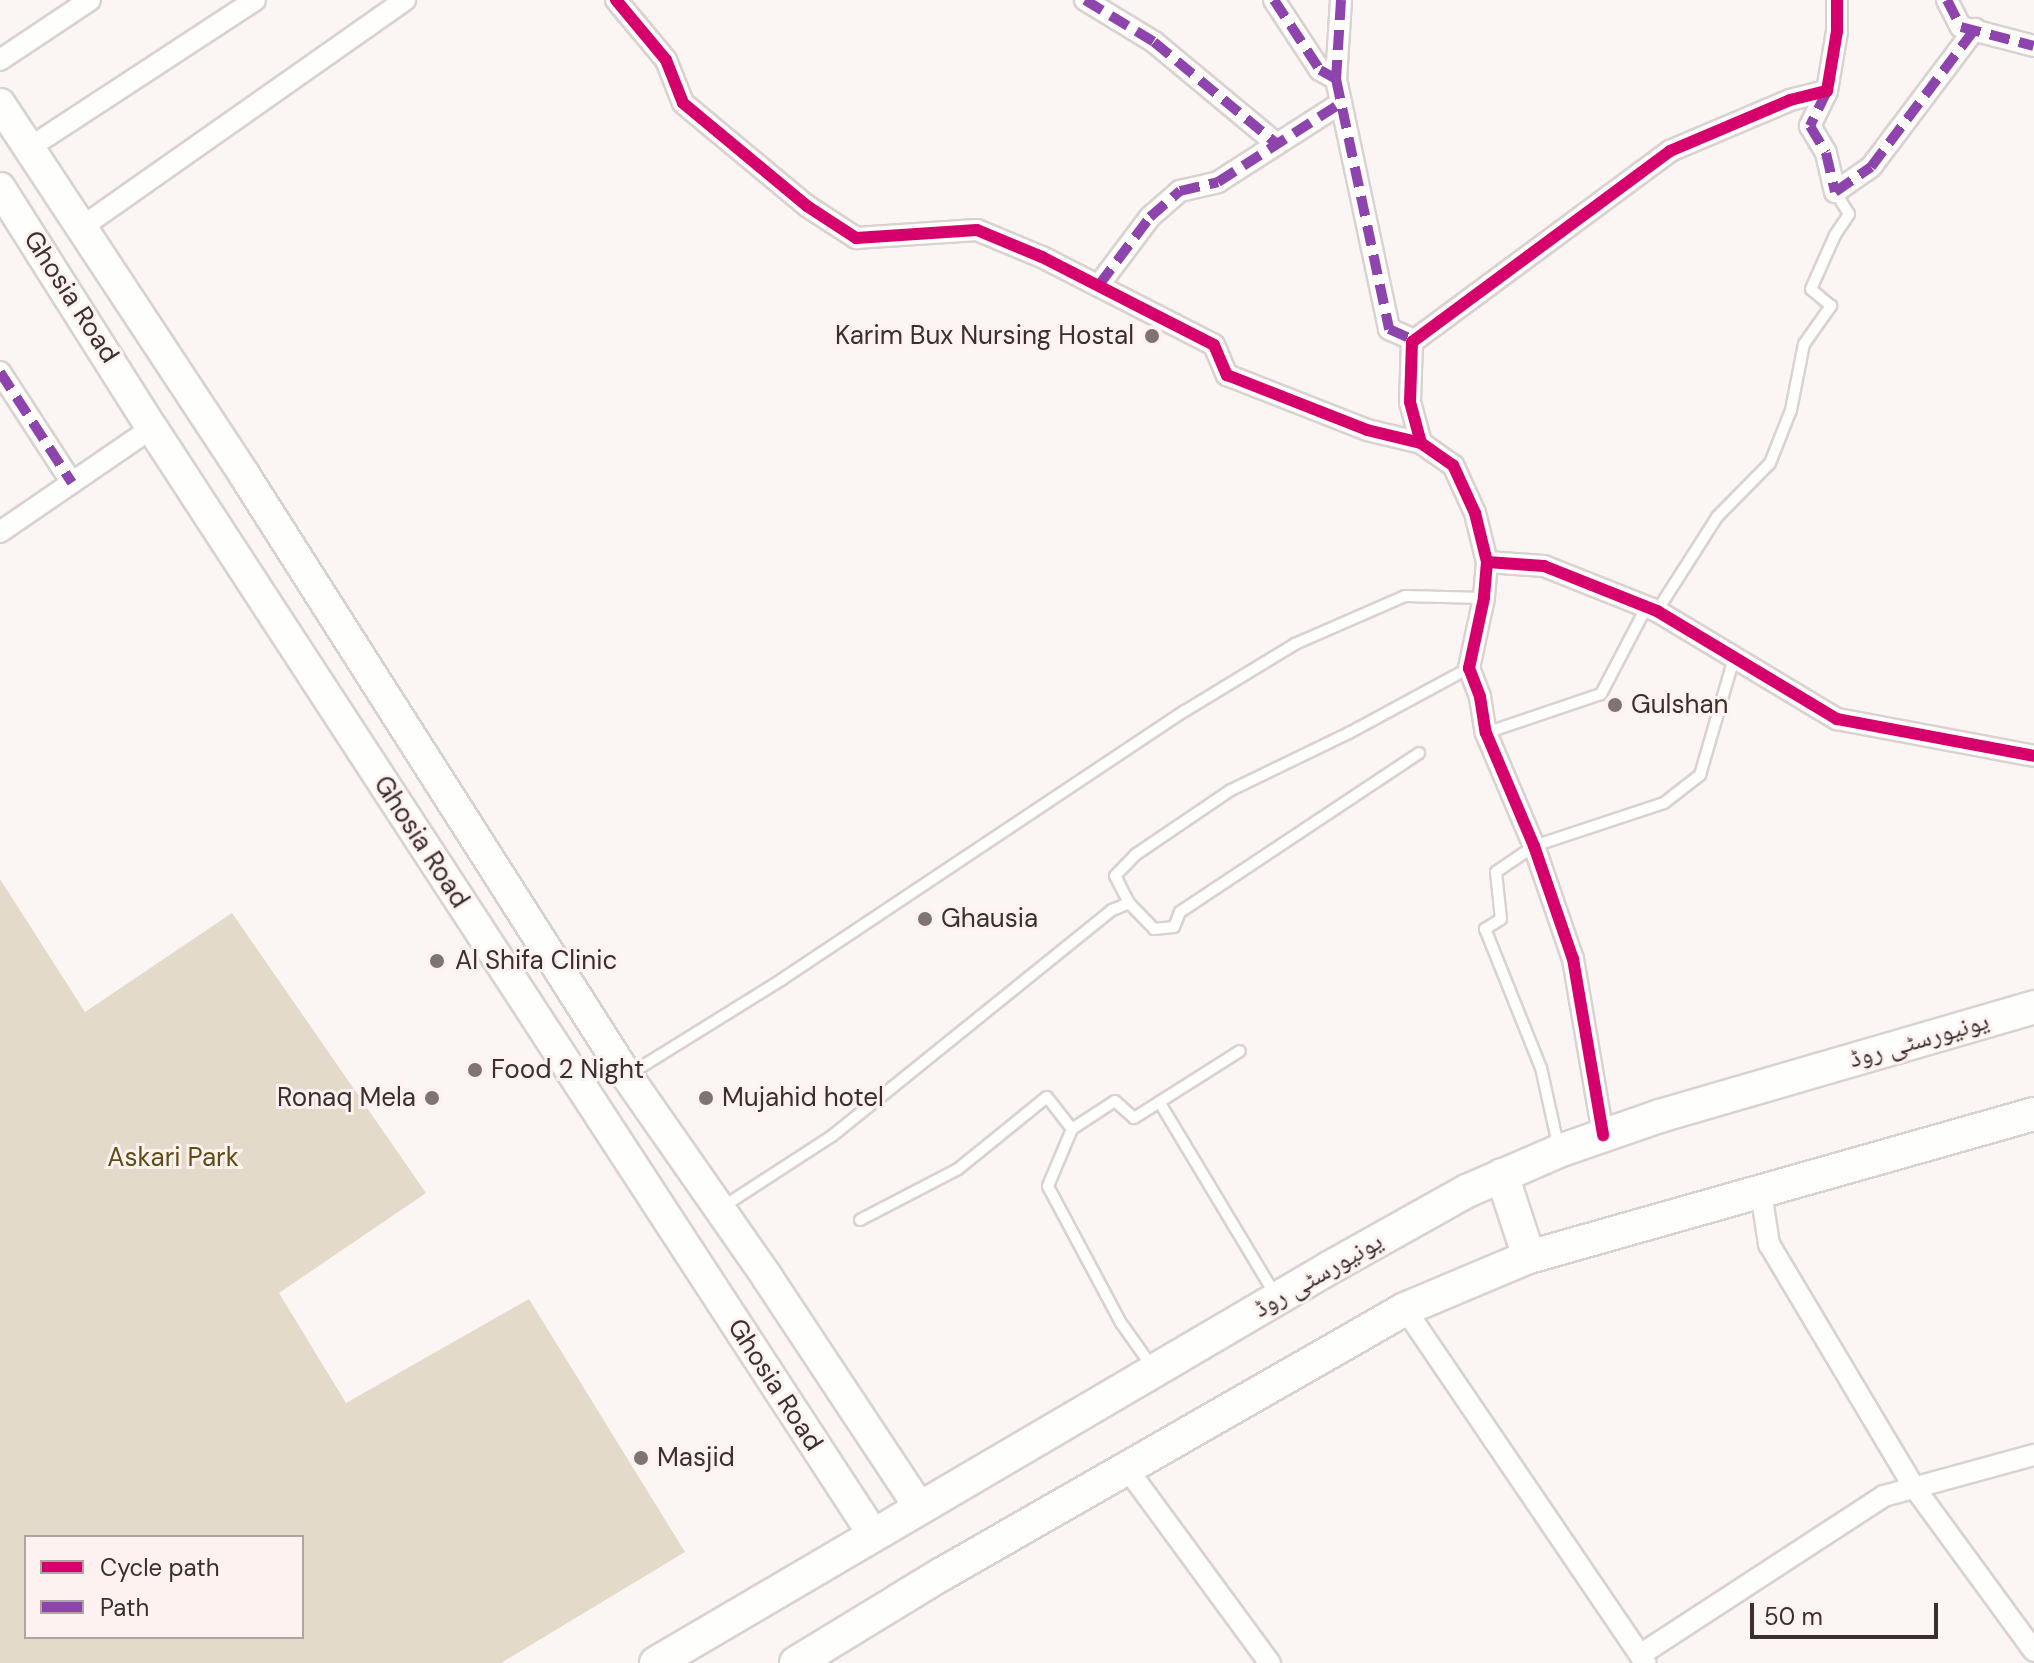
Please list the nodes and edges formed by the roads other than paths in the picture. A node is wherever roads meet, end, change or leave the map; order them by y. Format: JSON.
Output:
{"nodes":[{"id":1,"x":90,"y":0,"type":"edge"},
{"id":2,"x":255,"y":0,"type":"edge"},
{"id":3,"x":405,"y":0,"type":"edge"},
{"id":4,"x":616,"y":0,"type":"edge"},
{"id":5,"x":1085,"y":0,"type":"edge"},
{"id":6,"x":1274,"y":0,"type":"edge"},
{"id":7,"x":1341,"y":0,"type":"edge"},
{"id":8,"x":1837,"y":0,"type":"edge"},
{"id":9,"x":1947,"y":0,"type":"edge"},
{"id":10,"x":1975,"y":29,"type":"junction"},
{"id":11,"x":2034,"y":46,"type":"edge"},
{"id":12,"x":0,"y":60,"type":"edge"},
{"id":13,"x":1336,"y":79,"type":"junction"},
{"id":14,"x":1827,"y":91,"type":"junction"},
{"id":15,"x":1341,"y":103,"type":"junction"},
{"id":16,"x":0,"y":104,"type":"edge"},
{"id":17,"x":1277,"y":144,"type":"junction"},
{"id":18,"x":29,"y":148,"type":"junction"},
{"id":19,"x":1835,"y":192,"type":"junction"},
{"id":20,"x":3,"y":199,"type":"edge"},
{"id":21,"x":82,"y":227,"type":"junction"},
{"id":22,"x":1099,"y":285,"type":"junction"},
{"id":23,"x":1414,"y":340,"type":"junction"},
{"id":24,"x":0,"y":372,"type":"edge"},
{"id":25,"x":179,"y":374,"type":"junction"},
{"id":26,"x":138,"y":401,"type":"junction"},
{"id":27,"x":152,"y":428,"type":"junction"},
{"id":28,"x":1421,"y":443,"type":"junction"},
{"id":29,"x":72,"y":483,"type":"junction"},
{"id":30,"x":0,"y":532,"type":"edge"},
{"id":31,"x":1487,"y":562,"type":"junction"},
{"id":32,"x":1484,"y":598,"type":"junction"},
{"id":33,"x":1652,"y":609,"type":"junction"},
{"id":34,"x":1734,"y":658,"type":"junction"},
{"id":35,"x":1469,"y":668,"type":"junction"},
{"id":36,"x":1486,"y":733,"type":"junction"},
{"id":37,"x":1419,"y":753,"type":"dead end"},
{"id":38,"x":2034,"y":756,"type":"edge"},
{"id":39,"x":1534,"y":846,"type":"junction"},
{"id":40,"x":1129,"y":903,"type":"junction"},
{"id":41,"x":2034,"y":1007,"type":"edge"},
{"id":42,"x":1240,"y":1051,"type":"dead end"},
{"id":43,"x":627,"y":1076,"type":"junction"},
{"id":44,"x":1160,"y":1103,"type":"junction"},
{"id":45,"x":2034,"y":1114,"type":"edge"},
{"id":46,"x":1072,"y":1129,"type":"junction"},
{"id":47,"x":1603,"y":1135,"type":"junction"},
{"id":48,"x":1559,"y":1151,"type":"junction"},
{"id":49,"x":1502,"y":1175,"type":"junction"},
{"id":50,"x":1761,"y":1192,"type":"junction"},
{"id":51,"x":719,"y":1209,"type":"junction"},
{"id":52,"x":860,"y":1220,"type":"dead end"},
{"id":53,"x":1529,"y":1257,"type":"junction"},
{"id":54,"x":1277,"y":1298,"type":"junction"},
{"id":55,"x":1405,"y":1309,"type":"junction"},
{"id":56,"x":1154,"y":1370,"type":"junction"},
{"id":57,"x":2034,"y":1455,"type":"edge"},
{"id":58,"x":1128,"y":1470,"type":"junction"},
{"id":59,"x":1914,"y":1487,"type":"junction"},
{"id":60,"x":919,"y":1507,"type":"junction"},
{"id":61,"x":873,"y":1534,"type":"junction"},
{"id":62,"x":2034,"y":1651,"type":"edge"},
{"id":63,"x":1643,"y":1659,"type":"edge"},
{"id":64,"x":656,"y":1663,"type":"edge"},
{"id":65,"x":796,"y":1663,"type":"edge"},
{"id":66,"x":1270,"y":1663,"type":"edge"}],
"edges":[{"from":1,"to":12,"type":"street"},
{"from":2,"to":18,"type":"street"},
{"from":3,"to":21,"type":"street"},
{"from":4,"to":22,"type":"street"},
{"from":5,"to":17,"type":"street"},
{"from":6,"to":13,"type":"street"},
{"from":7,"to":13,"type":"street"},
{"from":8,"to":14,"type":"street"},
{"from":9,"to":10,"type":"street"},
{"from":10,"to":11,"type":"street"},
{"from":10,"to":19,"type":"street"},
{"from":13,"to":15,"type":"street"},
{"from":14,"to":19,"type":"street"},
{"from":14,"to":23,"type":"street"},
{"from":15,"to":17,"type":"street"},
{"from":15,"to":23,"type":"street"},
{"from":16,"to":18,"type":"main road"},
{"from":17,"to":22,"type":"street"},
{"from":18,"to":21,"type":"main road"},
{"from":19,"to":33,"type":"lane"},
{"from":20,"to":26,"type":"main road","name":"Ghosia Road"},
{"from":21,"to":25,"type":"main road"},
{"from":22,"to":28,"type":"street"},
{"from":23,"to":28,"type":"street"},
{"from":24,"to":29,"type":"street"},
{"from":25,"to":26,"type":"main road"},
{"from":25,"to":43,"type":"main road"},
{"from":26,"to":27,"type":"main road","name":"Ghosia Road"},
{"from":27,"to":29,"type":"street"},
{"from":27,"to":61,"type":"main road","name":"Ghosia Road"},
{"from":28,"to":31,"type":"street"},
{"from":29,"to":30,"type":"street"},
{"from":31,"to":32,"type":"street"},
{"from":31,"to":33,"type":"street"},
{"from":32,"to":35,"type":"street"},
{"from":32,"to":43,"type":"lane"},
{"from":33,"to":34,"type":"street"},
{"from":33,"to":36,"type":"lane"},
{"from":34,"to":38,"type":"street"},
{"from":34,"to":39,"type":"lane"},
{"from":35,"to":36,"type":"street"},
{"from":35,"to":40,"type":"lane"},
{"from":36,"to":39,"type":"street"},
{"from":37,"to":40,"type":"lane"},
{"from":39,"to":47,"type":"street"},
{"from":39,"to":48,"type":"lane"},
{"from":40,"to":51,"type":"lane"},
{"from":41,"to":47,"type":"main road","name":"یونیورسٹی روڈ"},
{"from":42,"to":44,"type":"lane"},
{"from":43,"to":51,"type":"main road"},
{"from":44,"to":46,"type":"lane"},
{"from":44,"to":54,"type":"lane"},
{"from":45,"to":50,"type":"main road"},
{"from":46,"to":52,"type":"lane"},
{"from":46,"to":56,"type":"lane"},
{"from":47,"to":48,"type":"main road","name":"یونیورسٹی روڈ"},
{"from":48,"to":49,"type":"main road","name":"یونیورسٹی روڈ"},
{"from":49,"to":53,"type":"main road"},
{"from":49,"to":54,"type":"main road","name":"یونیورسٹی روڈ"},
{"from":50,"to":53,"type":"main road"},
{"from":50,"to":59,"type":"street"},
{"from":51,"to":60,"type":"main road"},
{"from":53,"to":55,"type":"main road"},
{"from":54,"to":56,"type":"main road","name":"یونیورسٹی روڈ"},
{"from":55,"to":58,"type":"main road"},
{"from":55,"to":63,"type":"street"},
{"from":56,"to":60,"type":"main road","name":"یونیورسٹی روڈ"},
{"from":57,"to":59,"type":"street"},
{"from":58,"to":65,"type":"main road"},
{"from":58,"to":66,"type":"street"},
{"from":59,"to":62,"type":"street"},
{"from":59,"to":63,"type":"street"},
{"from":60,"to":61,"type":"main road","name":"یونیورسٹی روڈ"},
{"from":61,"to":64,"type":"main road","name":"یونیورسٹی روڈ"}]}
